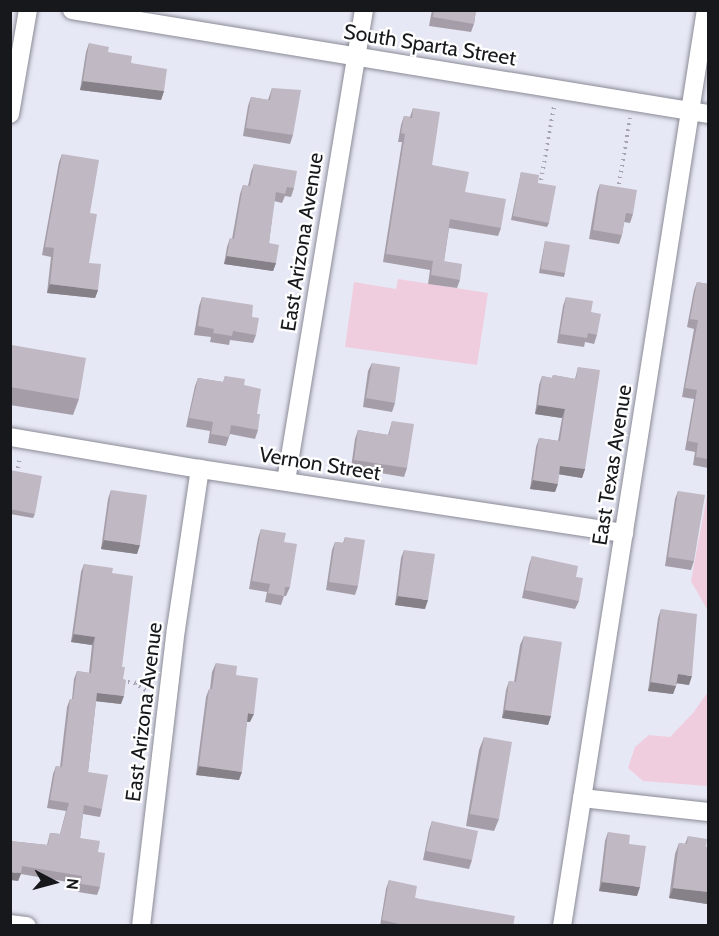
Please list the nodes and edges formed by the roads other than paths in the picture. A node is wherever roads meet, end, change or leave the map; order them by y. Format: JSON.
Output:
{"nodes":[{"id":1,"x":28,"y":10,"type":"edge"},
{"id":2,"x":72,"y":10,"type":"edge"},
{"id":3,"x":364,"y":10,"type":"edge"},
{"id":4,"x":706,"y":10,"type":"edge"},
{"id":5,"x":356,"y":57,"type":"junction"},
{"id":6,"x":689,"y":110,"type":"junction"},
{"id":7,"x":10,"y":114,"type":"edge"},
{"id":8,"x":708,"y":114,"type":"edge"},
{"id":9,"x":16,"y":444,"type":"edge"},
{"id":10,"x":200,"y":469,"type":"junction"},
{"id":11,"x":286,"y":481,"type":"junction"},
{"id":12,"x":624,"y":533,"type":"junction"},
{"id":13,"x":582,"y":798,"type":"junction"},
{"id":14,"x":708,"y":812,"type":"edge"},
{"id":15,"x":10,"y":924,"type":"edge"},
{"id":16,"x":27,"y":926,"type":"edge"},
{"id":17,"x":141,"y":926,"type":"edge"},
{"id":18,"x":562,"y":926,"type":"edge"}],
"edges":[{"from":1,"to":7,"type":"street"},
{"from":2,"to":5,"type":"street","name":"South Sparta Street"},
{"from":3,"to":5,"type":"street","name":"East Arizona Avenue"},
{"from":4,"to":6,"type":"street","name":"East Texas Avenue"},
{"from":5,"to":6,"type":"street","name":"South Sparta Street"},
{"from":5,"to":11,"type":"street","name":"East Arizona Avenue"},
{"from":6,"to":8,"type":"street","name":"South Sparta Street"},
{"from":6,"to":12,"type":"street","name":"East Texas Avenue"},
{"from":9,"to":10,"type":"street","name":"Vernon Street"},
{"from":10,"to":11,"type":"street","name":"Vernon Street"},
{"from":10,"to":17,"type":"street","name":"East Arizona Avenue"},
{"from":11,"to":12,"type":"street","name":"Vernon Street"},
{"from":12,"to":13,"type":"street","name":"East Texas Avenue"},
{"from":13,"to":14,"type":"street"},
{"from":13,"to":18,"type":"street","name":"East Texas Avenue"},
{"from":15,"to":16,"type":"street"}]}
